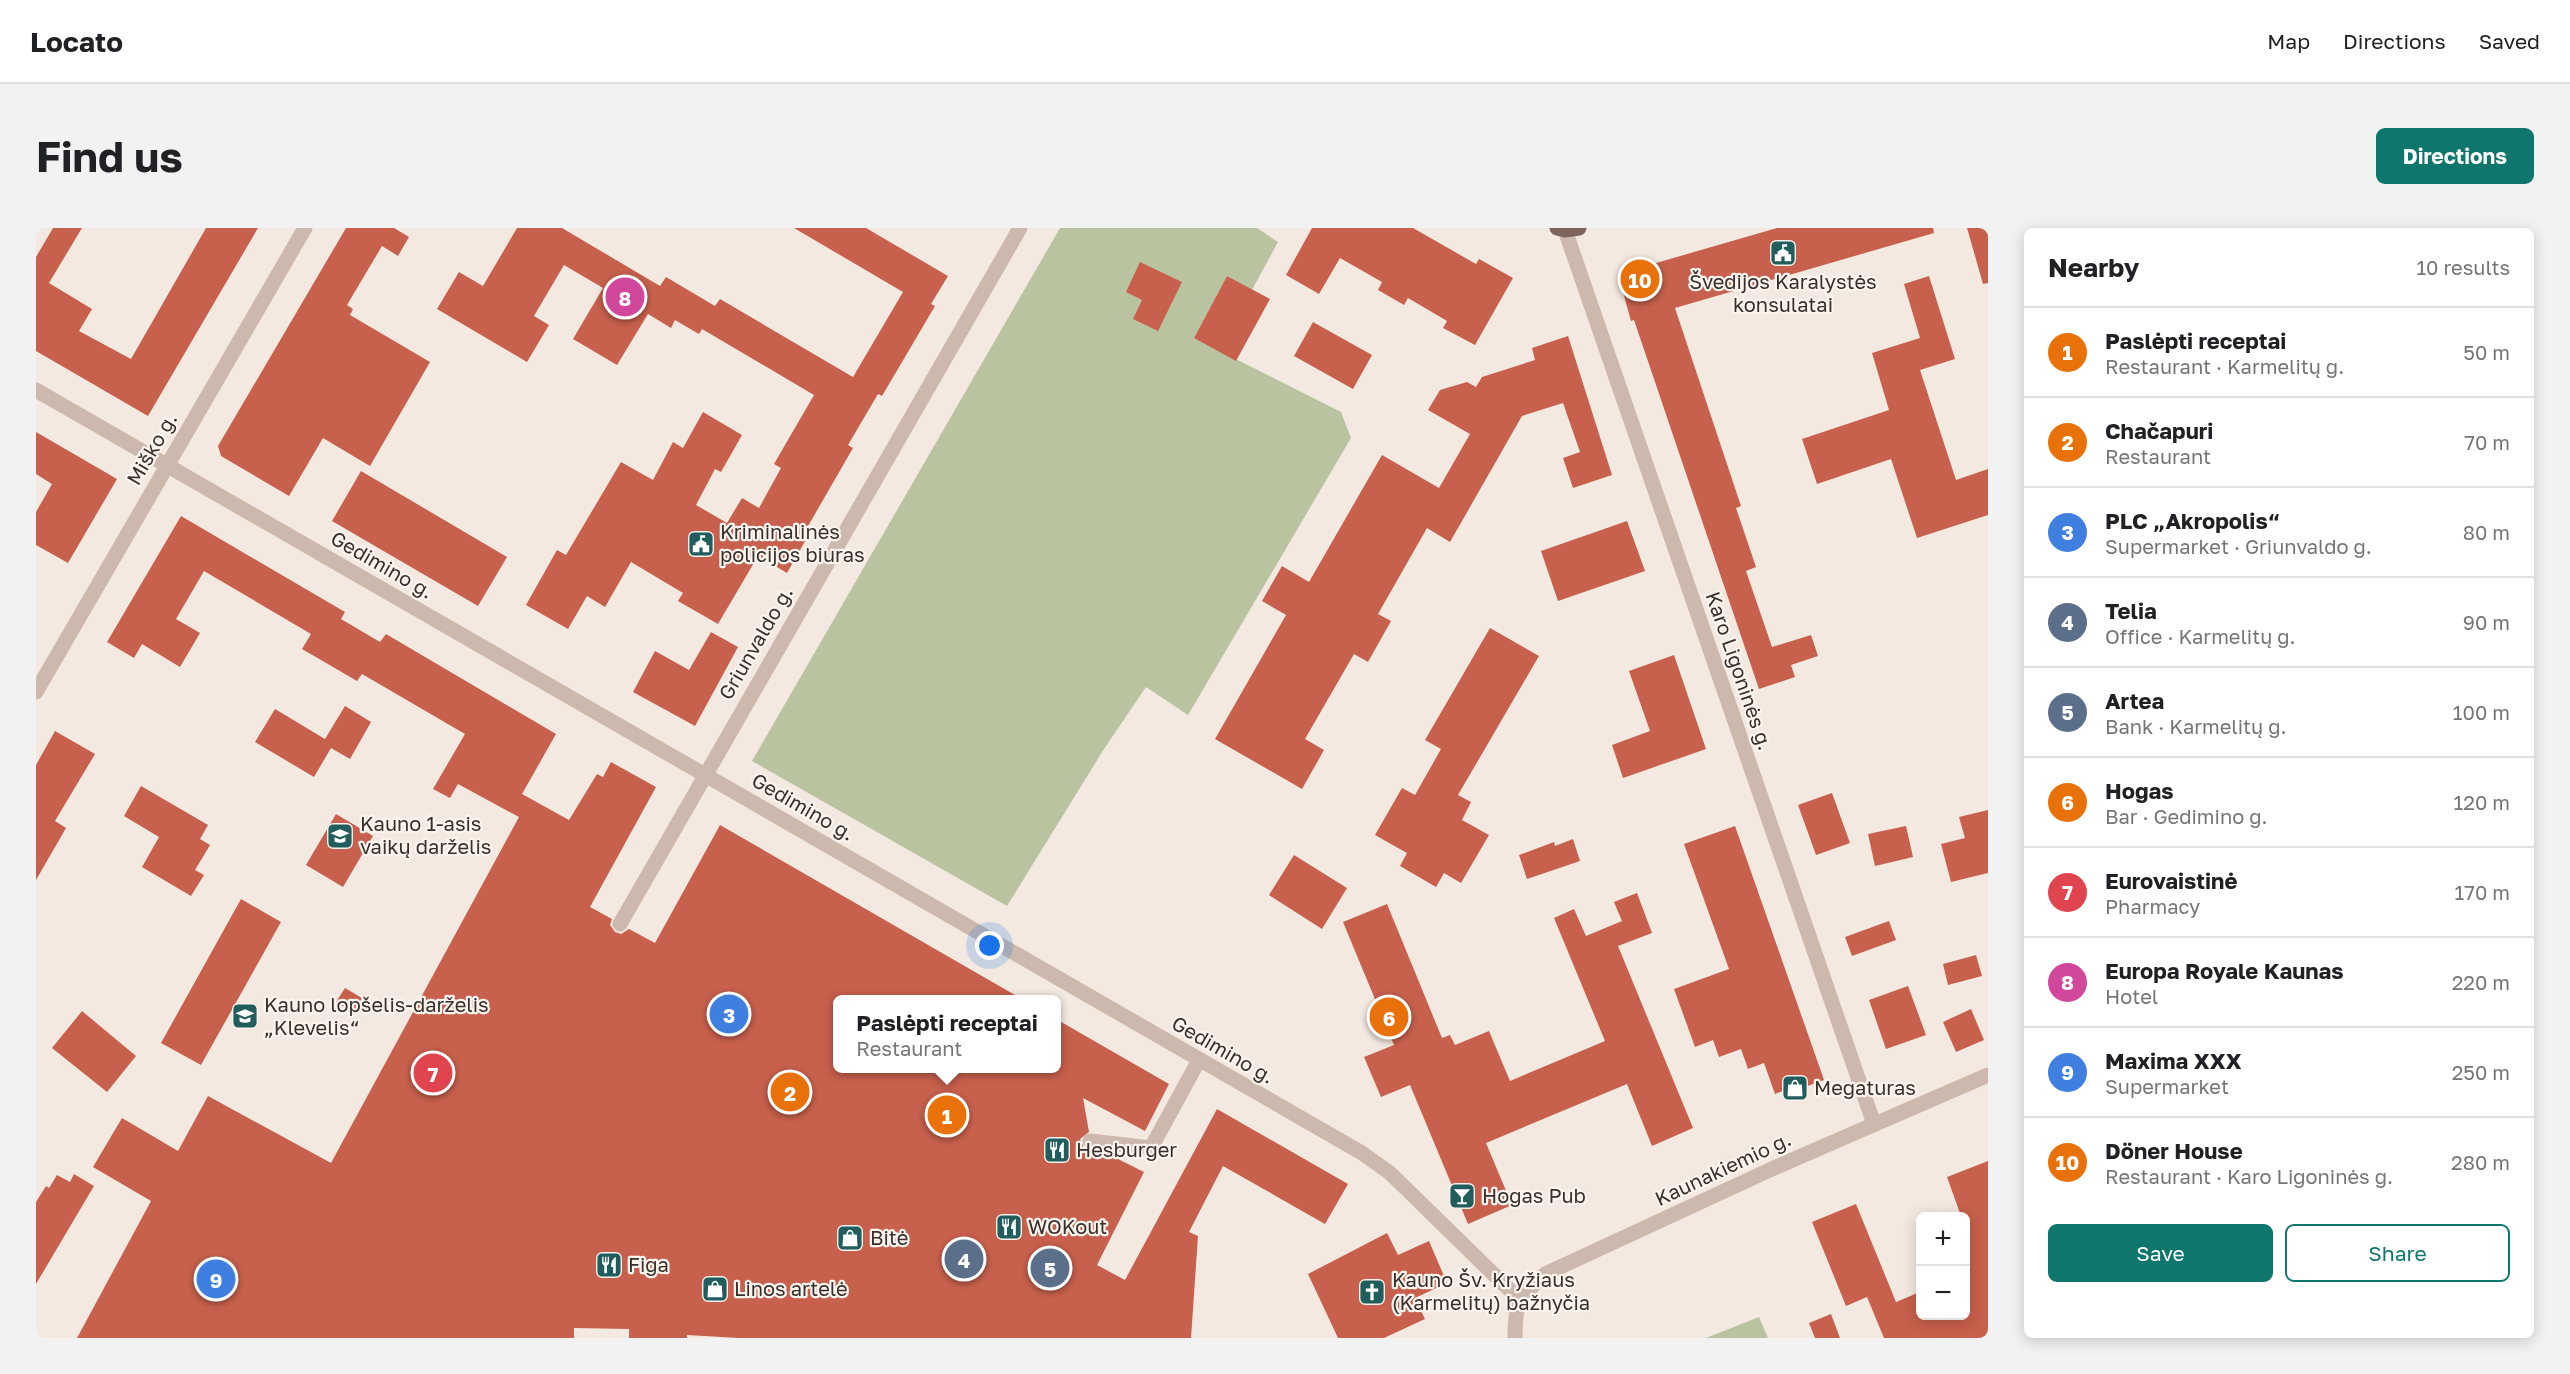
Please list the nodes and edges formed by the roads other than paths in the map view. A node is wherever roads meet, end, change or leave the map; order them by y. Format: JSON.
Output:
{"nodes":[{"id":1,"x":305,"y":228,"type":"edge"},
{"id":2,"x":1020,"y":228,"type":"edge"},
{"id":3,"x":1567,"y":229,"type":"edge"},
{"id":4,"x":36,"y":390,"type":"edge"},
{"id":5,"x":167,"y":465,"type":"junction"},
{"id":6,"x":36,"y":692,"type":"edge"},
{"id":7,"x":705,"y":774,"type":"junction"},
{"id":8,"x":620,"y":924,"type":"dead end"},
{"id":9,"x":1199,"y":1060,"type":"junction"},
{"id":10,"x":1988,"y":1074,"type":"edge"},
{"id":11,"x":1874,"y":1124,"type":"junction"},
{"id":12,"x":1090,"y":1141,"type":"dead end"},
{"id":13,"x":1520,"y":1299,"type":"junction"},
{"id":14,"x":1515,"y":1338,"type":"edge"}],
"edges":[{"from":1,"to":5,"type":"street","name":"Miško g."},
{"from":2,"to":7,"type":"street","name":"Griunvaldo g."},
{"from":3,"to":11,"type":"street","name":"Karo Ligoninės g."},
{"from":4,"to":5,"type":"street","name":"Gedimino g."},
{"from":5,"to":6,"type":"street","name":"Miško g."},
{"from":5,"to":7,"type":"street","name":"Gedimino g."},
{"from":7,"to":8,"type":"street","name":"Griunvaldo g."},
{"from":7,"to":9,"type":"street","name":"Gedimino g."},
{"from":9,"to":12,"type":"street"},
{"from":9,"to":13,"type":"street","name":"Gedimino g."},
{"from":10,"to":11,"type":"street","name":"Kaunakiemio g."},
{"from":11,"to":13,"type":"street","name":"Kaunakiemio g."},
{"from":13,"to":14,"type":"street"}]}
